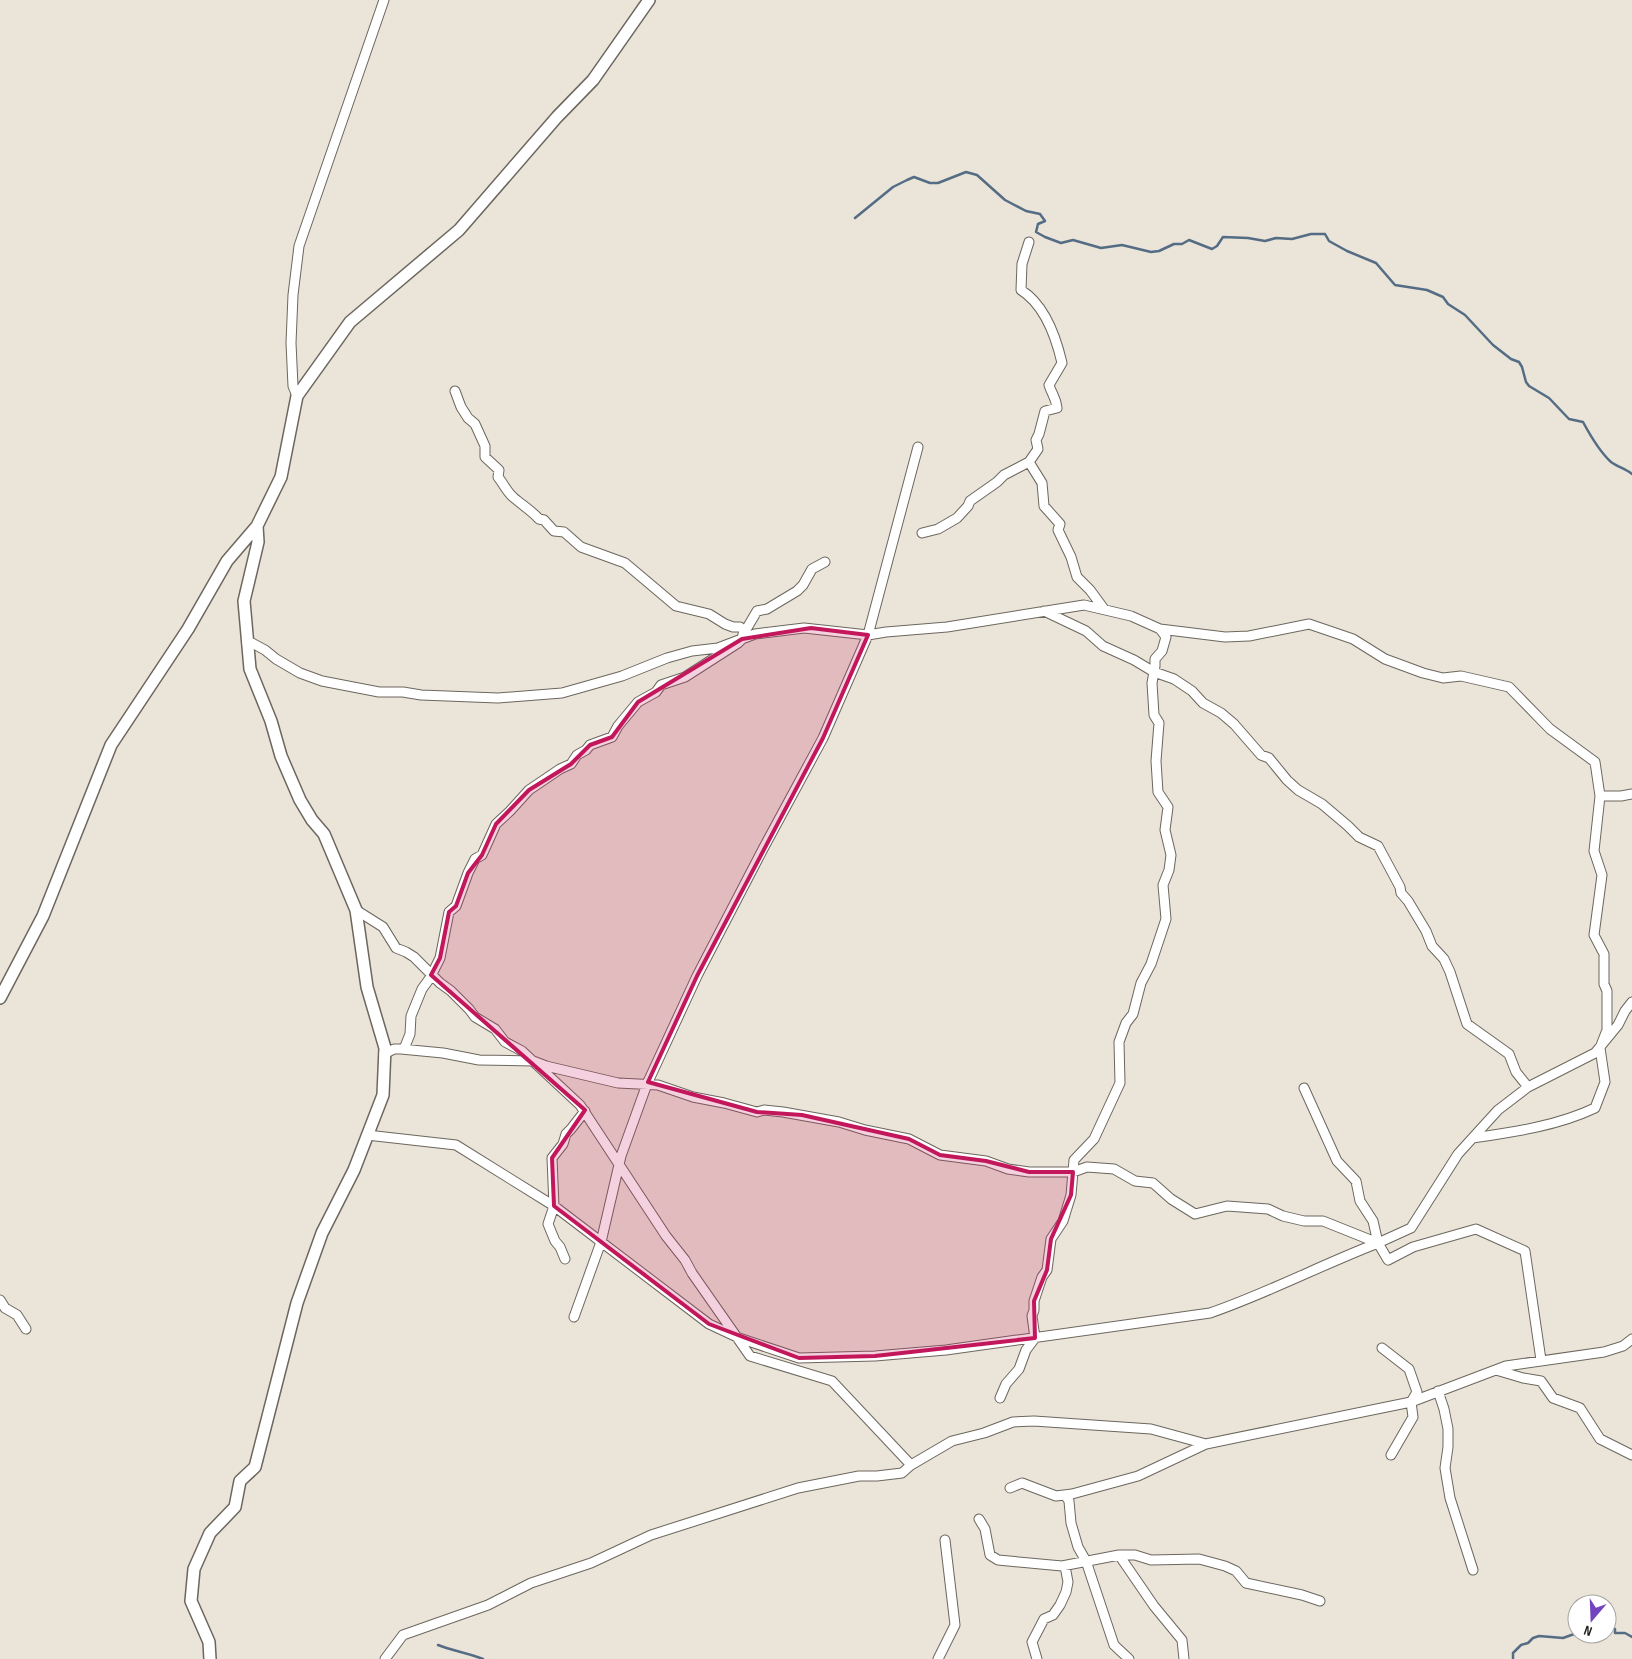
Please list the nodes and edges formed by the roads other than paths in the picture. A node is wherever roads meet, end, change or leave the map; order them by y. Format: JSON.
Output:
{"nodes":[{"id":1,"x":384,"y":0,"type":"edge"},
{"id":2,"x":649,"y":0,"type":"edge"},
{"id":3,"x":1029,"y":242,"type":"dead end"},
{"id":4,"x":455,"y":391,"type":"dead end"},
{"id":5,"x":297,"y":396,"type":"junction"},
{"id":6,"x":918,"y":447,"type":"dead end"},
{"id":7,"x":1029,"y":462,"type":"junction"},
{"id":8,"x":257,"y":526,"type":"junction"},
{"id":9,"x":922,"y":533,"type":"dead end"},
{"id":10,"x":825,"y":562,"type":"dead end"},
{"id":11,"x":1104,"y":609,"type":"junction"},
{"id":12,"x":1044,"y":611,"type":"junction"},
{"id":13,"x":1160,"y":629,"type":"junction"},
{"id":14,"x":743,"y":634,"type":"junction"},
{"id":15,"x":868,"y":635,"type":"junction"},
{"id":16,"x":247,"y":643,"type":"junction"},
{"id":17,"x":1154,"y":672,"type":"junction"},
{"id":18,"x":1632,"y":794,"type":"edge"},
{"id":19,"x":1600,"y":796,"type":"junction"},
{"id":20,"x":356,"y":910,"type":"junction"},
{"id":21,"x":431,"y":975,"type":"junction"},
{"id":22,"x":0,"y":998,"type":"edge"},
{"id":23,"x":1632,"y":1002,"type":"edge"},
{"id":24,"x":1600,"y":1048,"type":"junction"},
{"id":25,"x":404,"y":1049,"type":"junction"},
{"id":26,"x":384,"y":1054,"type":"junction"},
{"id":27,"x":532,"y":1061,"type":"junction"},
{"id":28,"x":647,"y":1084,"type":"junction"},
{"id":29,"x":1528,"y":1087,"type":"junction"},
{"id":30,"x":1304,"y":1088,"type":"dead end"},
{"id":31,"x":584,"y":1111,"type":"junction"},
{"id":32,"x":367,"y":1135,"type":"junction"},
{"id":33,"x":1473,"y":1138,"type":"junction"},
{"id":34,"x":619,"y":1164,"type":"junction"},
{"id":35,"x":1073,"y":1172,"type":"junction"},
{"id":36,"x":554,"y":1206,"type":"junction"},
{"id":37,"x":601,"y":1242,"type":"junction"},
{"id":38,"x":1378,"y":1243,"type":"junction"},
{"id":39,"x":565,"y":1259,"type":"dead end"},
{"id":40,"x":0,"y":1300,"type":"edge"},
{"id":41,"x":574,"y":1317,"type":"dead end"},
{"id":42,"x":26,"y":1329,"type":"dead end"},
{"id":43,"x":739,"y":1338,"type":"junction"},
{"id":44,"x":1035,"y":1338,"type":"junction"},
{"id":45,"x":1632,"y":1340,"type":"edge"},
{"id":46,"x":1382,"y":1348,"type":"dead end"},
{"id":47,"x":1541,"y":1360,"type":"junction"},
{"id":48,"x":1496,"y":1370,"type":"junction"},
{"id":49,"x":1438,"y":1391,"type":"junction"},
{"id":50,"x":1000,"y":1398,"type":"dead end"},
{"id":51,"x":1411,"y":1402,"type":"junction"},
{"id":52,"x":1206,"y":1444,"type":"junction"},
{"id":53,"x":1391,"y":1455,"type":"dead end"},
{"id":54,"x":1632,"y":1455,"type":"edge"},
{"id":55,"x":911,"y":1465,"type":"junction"},
{"id":56,"x":1010,"y":1488,"type":"dead end"},
{"id":57,"x":1065,"y":1495,"type":"junction"},
{"id":58,"x":979,"y":1520,"type":"dead end"},
{"id":59,"x":944,"y":1540,"type":"dead end"},
{"id":60,"x":1118,"y":1555,"type":"junction"},
{"id":61,"x":1086,"y":1561,"type":"junction"},
{"id":62,"x":1066,"y":1566,"type":"junction"},
{"id":63,"x":1473,"y":1570,"type":"dead end"},
{"id":64,"x":1320,"y":1601,"type":"dead end"},
{"id":65,"x":210,"y":1659,"type":"edge"},
{"id":66,"x":385,"y":1659,"type":"edge"},
{"id":67,"x":938,"y":1659,"type":"edge"},
{"id":68,"x":1037,"y":1659,"type":"edge"},
{"id":69,"x":1129,"y":1659,"type":"edge"},
{"id":70,"x":1184,"y":1659,"type":"edge"}],
"edges":[{"from":1,"to":5,"type":"street"},
{"from":2,"to":5,"type":"street"},
{"from":3,"to":7,"type":"street"},
{"from":4,"to":14,"type":"street"},
{"from":5,"to":8,"type":"street"},
{"from":6,"to":15,"type":"street"},
{"from":7,"to":9,"type":"street"},
{"from":7,"to":11,"type":"street"},
{"from":8,"to":16,"type":"street"},
{"from":8,"to":22,"type":"street"},
{"from":10,"to":14,"type":"street"},
{"from":11,"to":12,"type":"street"},
{"from":11,"to":13,"type":"street"},
{"from":12,"to":15,"type":"street"},
{"from":12,"to":17,"type":"street"},
{"from":13,"to":17,"type":"street"},
{"from":13,"to":19,"type":"street"},
{"from":14,"to":15,"type":"street"},
{"from":14,"to":16,"type":"street"},
{"from":14,"to":21,"type":"street"},
{"from":15,"to":28,"type":"street"},
{"from":16,"to":20,"type":"street"},
{"from":17,"to":29,"type":"street"},
{"from":17,"to":35,"type":"street"},
{"from":18,"to":19,"type":"street"},
{"from":19,"to":24,"type":"street"},
{"from":20,"to":21,"type":"street"},
{"from":20,"to":26,"type":"street"},
{"from":21,"to":25,"type":"street"},
{"from":21,"to":27,"type":"street"},
{"from":23,"to":24,"type":"street"},
{"from":24,"to":29,"type":"street"},
{"from":24,"to":33,"type":"street"},
{"from":25,"to":26,"type":"street"},
{"from":25,"to":27,"type":"street"},
{"from":26,"to":32,"type":"street"},
{"from":27,"to":28,"type":"street"},
{"from":27,"to":31,"type":"street"},
{"from":28,"to":34,"type":"street"},
{"from":28,"to":35,"type":"street"},
{"from":29,"to":33,"type":"street"},
{"from":30,"to":38,"type":"street"},
{"from":31,"to":34,"type":"street"},
{"from":31,"to":36,"type":"street"},
{"from":32,"to":36,"type":"street"},
{"from":32,"to":65,"type":"street"},
{"from":33,"to":38,"type":"street"},
{"from":34,"to":37,"type":"street"},
{"from":34,"to":43,"type":"street"},
{"from":35,"to":38,"type":"street"},
{"from":35,"to":44,"type":"street"},
{"from":36,"to":37,"type":"street"},
{"from":36,"to":39,"type":"street"},
{"from":37,"to":41,"type":"street"},
{"from":37,"to":43,"type":"street"},
{"from":38,"to":44,"type":"street"},
{"from":38,"to":47,"type":"street"},
{"from":40,"to":42,"type":"street"},
{"from":43,"to":44,"type":"street"},
{"from":43,"to":55,"type":"street"},
{"from":44,"to":50,"type":"street"},
{"from":45,"to":47,"type":"street"},
{"from":46,"to":51,"type":"street"},
{"from":47,"to":48,"type":"street"},
{"from":48,"to":49,"type":"street"},
{"from":48,"to":54,"type":"street"},
{"from":49,"to":51,"type":"street"},
{"from":49,"to":63,"type":"street"},
{"from":51,"to":52,"type":"street"},
{"from":51,"to":53,"type":"street"},
{"from":52,"to":55,"type":"street"},
{"from":52,"to":57,"type":"street"},
{"from":55,"to":66,"type":"street"},
{"from":56,"to":57,"type":"street"},
{"from":57,"to":61,"type":"street"},
{"from":58,"to":62,"type":"street"},
{"from":59,"to":67,"type":"street"},
{"from":60,"to":61,"type":"street"},
{"from":60,"to":64,"type":"street"},
{"from":60,"to":70,"type":"street"},
{"from":61,"to":62,"type":"street"},
{"from":61,"to":69,"type":"street"},
{"from":62,"to":68,"type":"street"}]}
